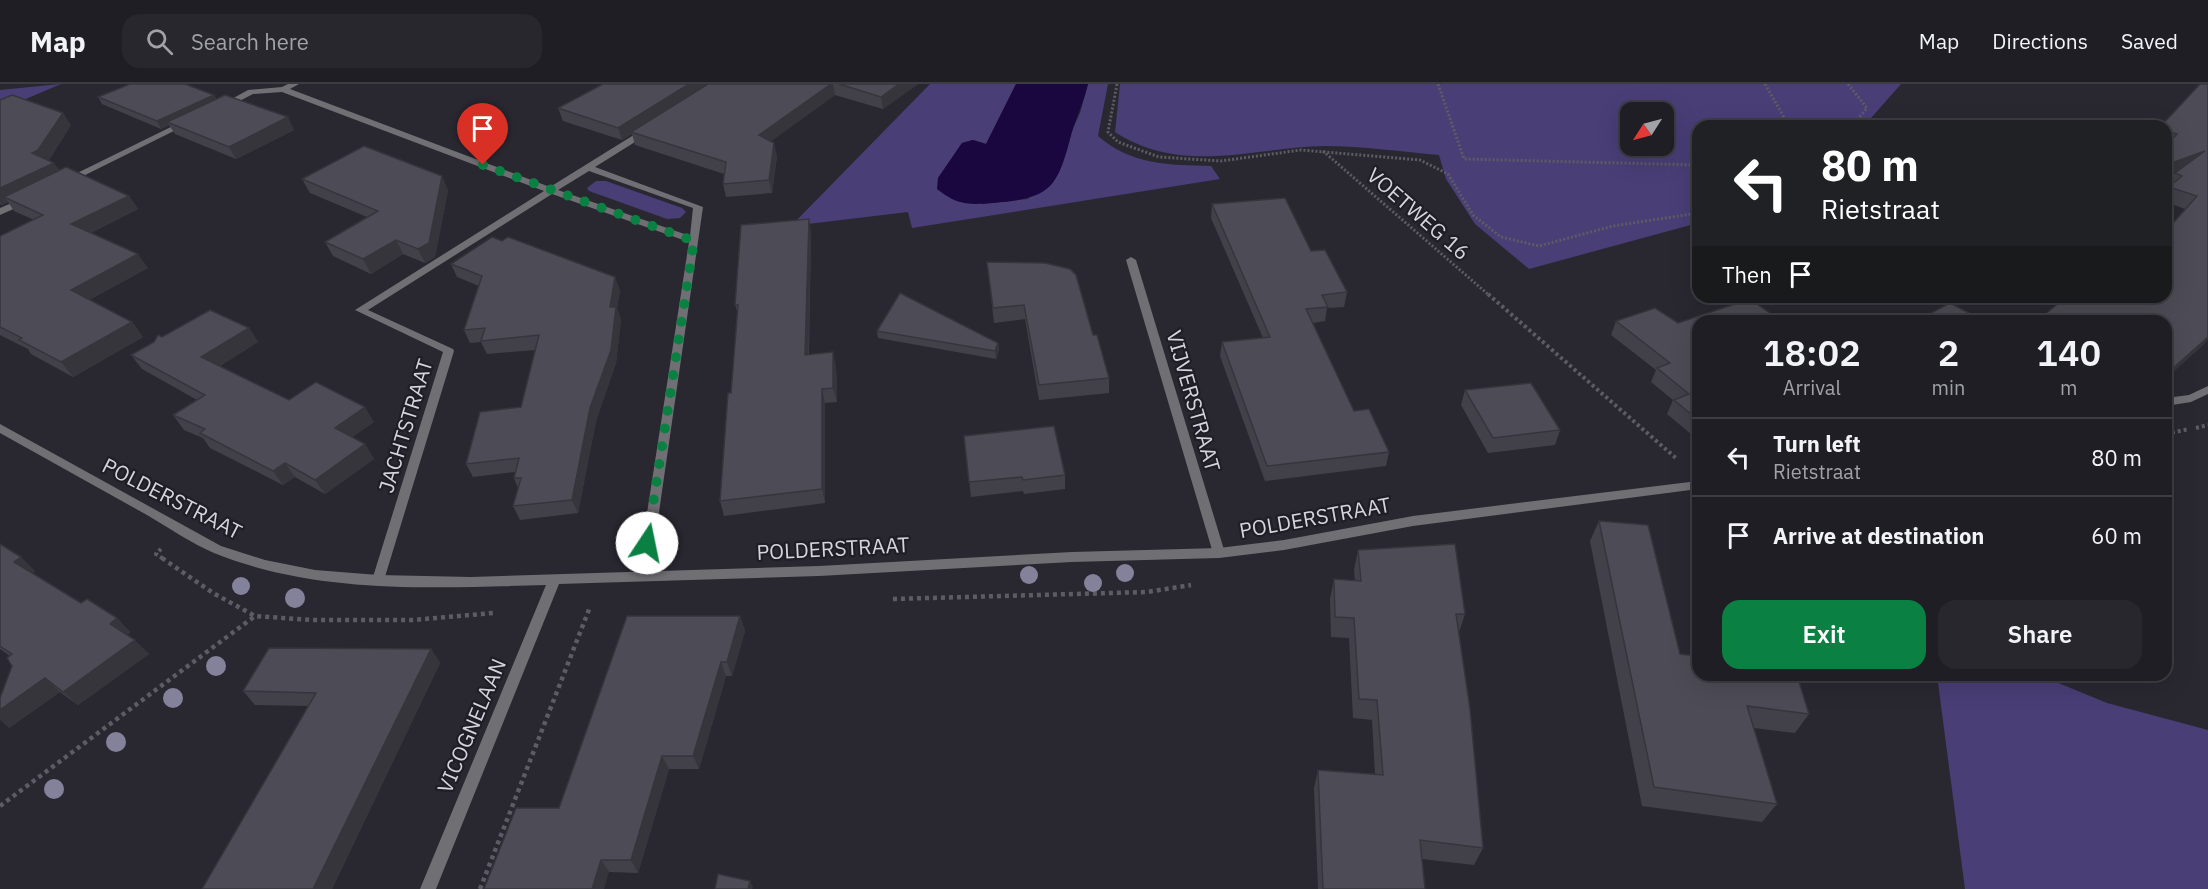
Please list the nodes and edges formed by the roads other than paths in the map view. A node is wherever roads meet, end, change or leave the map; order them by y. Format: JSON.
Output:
{"nodes":[{"id":1,"x":295,"y":84,"type":"edge"},
{"id":2,"x":283,"y":89,"type":"junction"},
{"id":3,"x":209,"y":112,"type":"edge"},
{"id":4,"x":199,"y":117,"type":"edge"},
{"id":5,"x":655,"y":126,"type":"edge"},
{"id":6,"x":588,"y":167,"type":"junction"},
{"id":7,"x":52,"y":187,"type":"edge"},
{"id":8,"x":550,"y":190,"type":"junction"},
{"id":9,"x":31,"y":197,"type":"edge"},
{"id":10,"x":0,"y":212,"type":"edge"},
{"id":11,"x":694,"y":241,"type":"junction"},
{"id":12,"x":1131,"y":260,"type":"dead end"},
{"id":13,"x":2208,"y":390,"type":"edge"},
{"id":14,"x":2172,"y":401,"type":"edge"},
{"id":15,"x":0,"y":429,"type":"edge"},
{"id":16,"x":1692,"y":485,"type":"edge"},
{"id":17,"x":1219,"y":553,"type":"junction"},
{"id":18,"x":639,"y":577,"type":"junction"},
{"id":19,"x":555,"y":579,"type":"junction"},
{"id":20,"x":378,"y":580,"type":"junction"},
{"id":21,"x":428,"y":889,"type":"edge"}],
"edges":[{"from":1,"to":2,"type":"street"},
{"from":2,"to":3,"type":"street"},
{"from":2,"to":8,"type":"street"},
{"from":4,"to":7,"type":"street"},
{"from":5,"to":6,"type":"street"},
{"from":6,"to":8,"type":"street"},
{"from":6,"to":11,"type":"street"},
{"from":8,"to":11,"type":"street"},
{"from":8,"to":20,"type":"street","name":"JACHTSTRAAT"},
{"from":9,"to":10,"type":"street"},
{"from":11,"to":18,"type":"street"},
{"from":12,"to":17,"type":"street","name":"VIJVERSTRAAT"},
{"from":13,"to":14,"type":"street"},
{"from":15,"to":20,"type":"street","name":"POLDERSTRAAT"},
{"from":16,"to":17,"type":"street","name":"POLDERSTRAAT"},
{"from":17,"to":18,"type":"street","name":"POLDERSTRAAT"},
{"from":18,"to":19,"type":"street","name":"POLDERSTRAAT"},
{"from":19,"to":20,"type":"street","name":"POLDERSTRAAT"},
{"from":19,"to":21,"type":"street","name":"VICOGNELAAN"}]}
